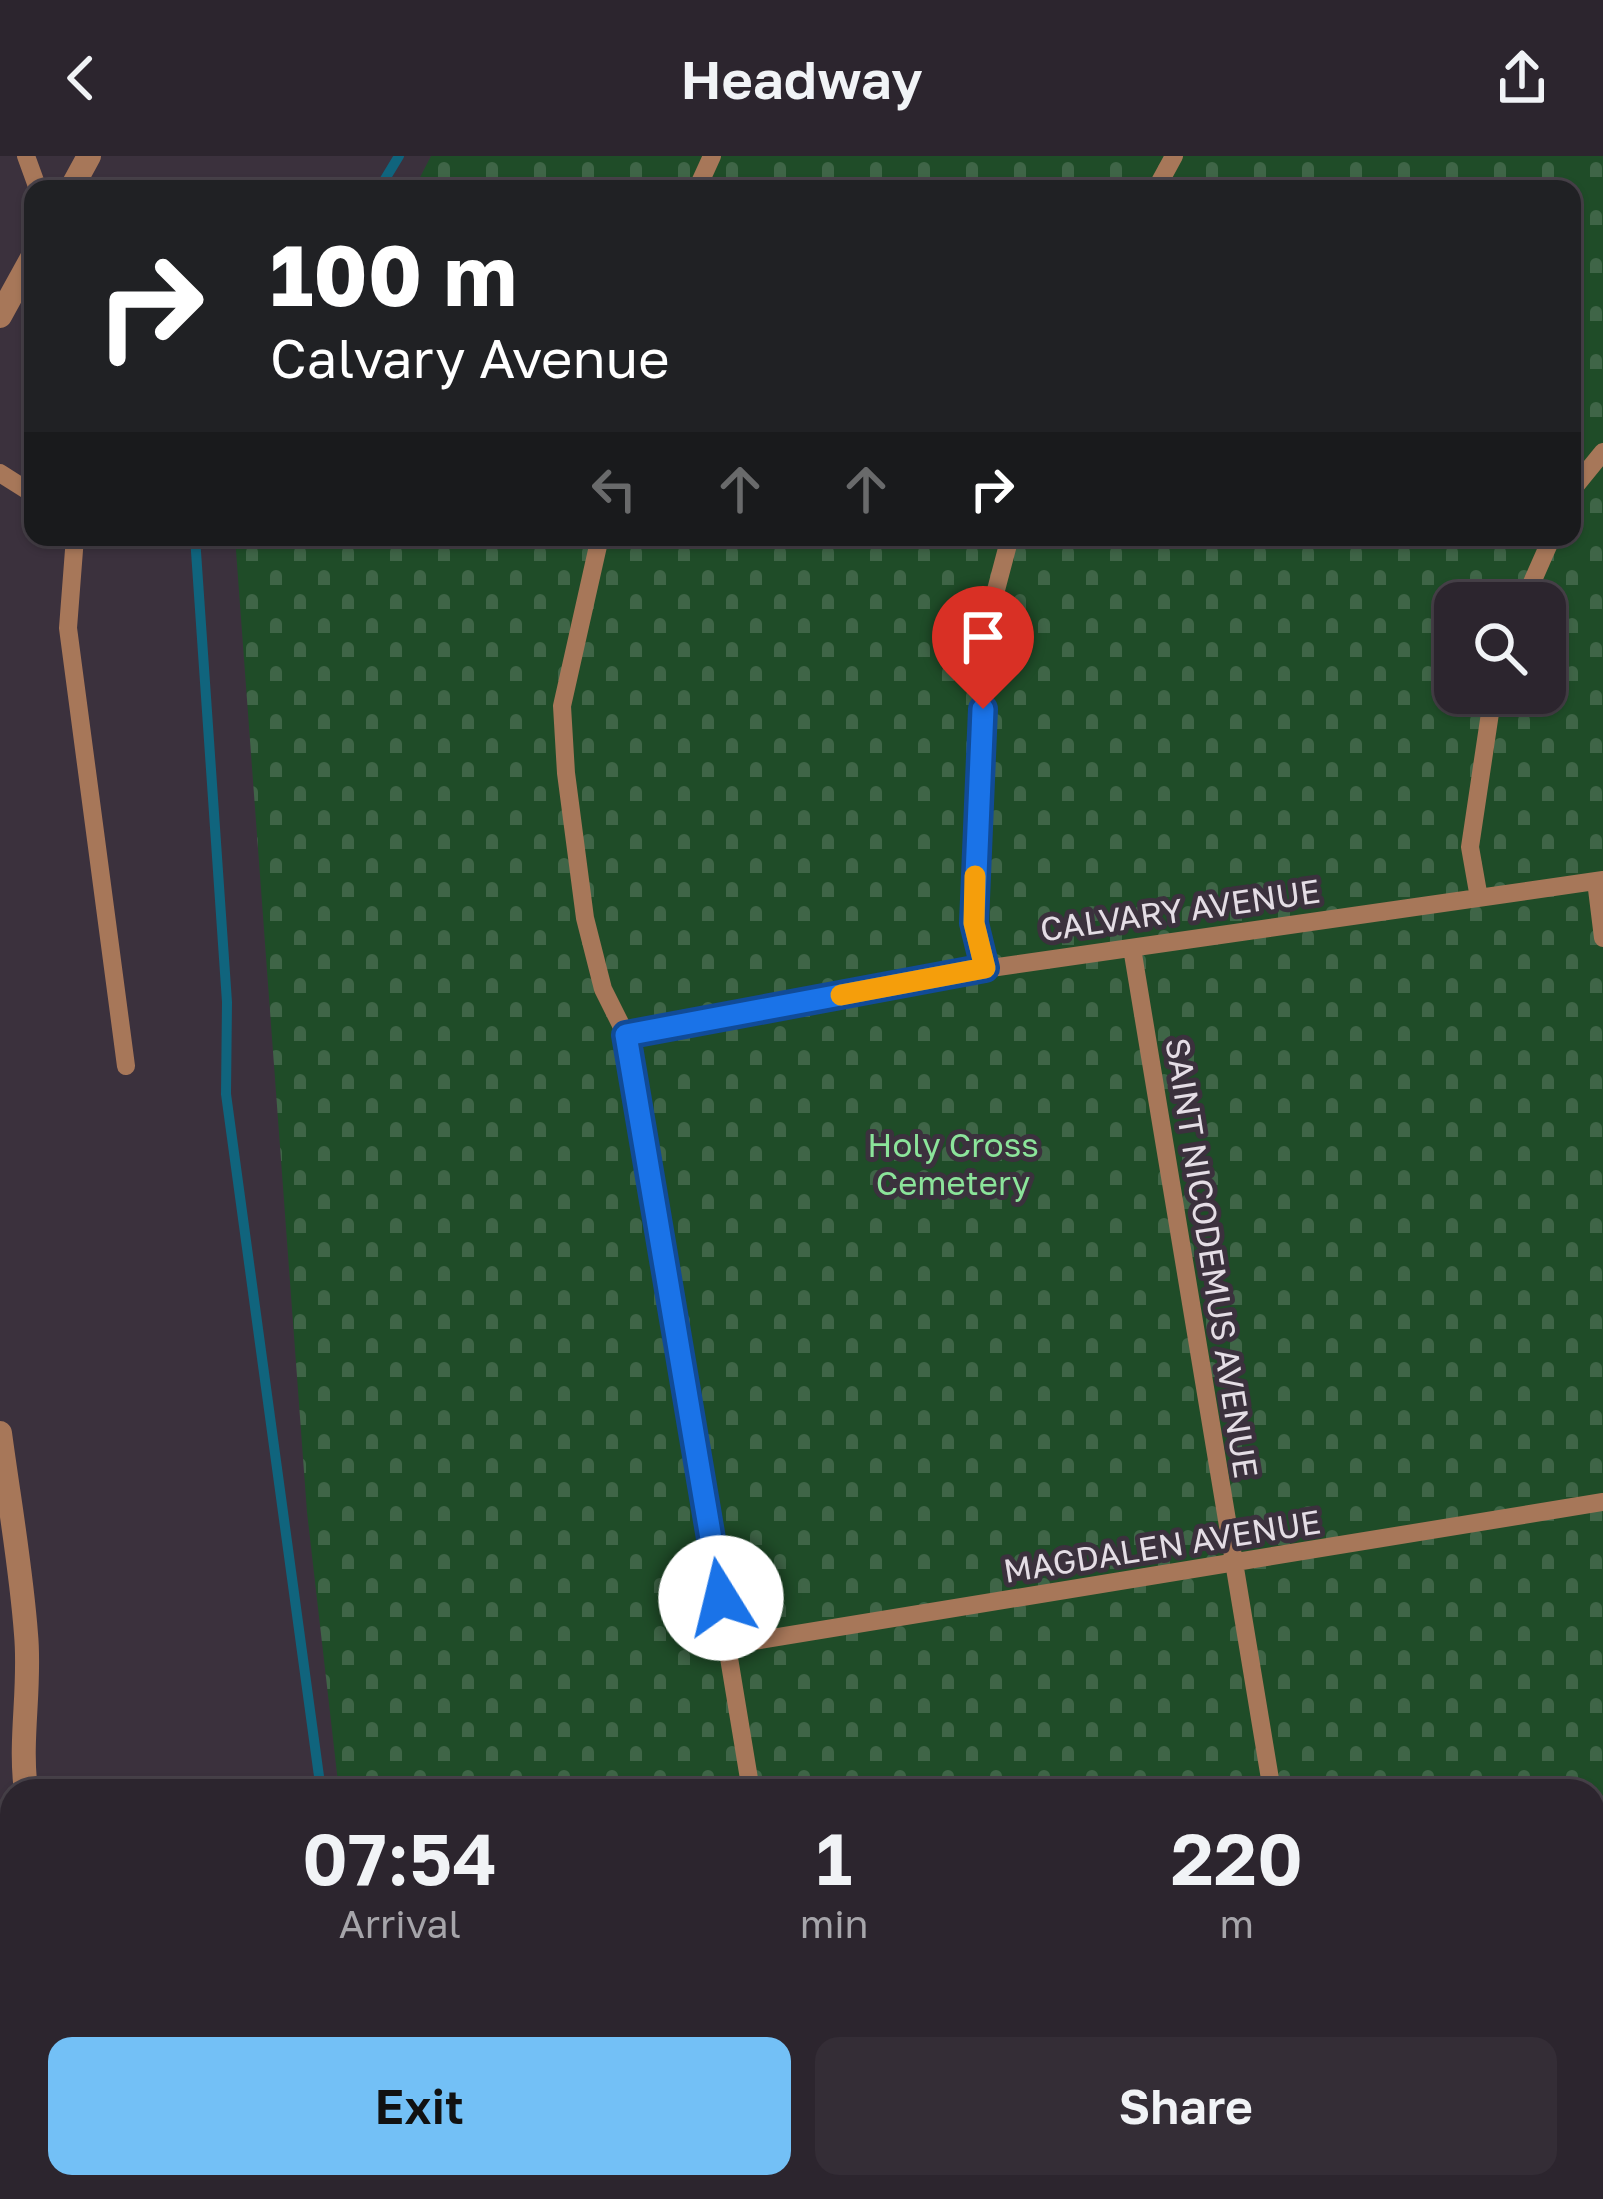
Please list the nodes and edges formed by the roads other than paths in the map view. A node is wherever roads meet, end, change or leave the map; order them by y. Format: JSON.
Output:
{"nodes":[{"id":1,"x":24,"y":272,"type":"edge"},
{"id":2,"x":0,"y":316,"type":"edge"},
{"id":3,"x":1603,"y":452,"type":"edge"},
{"id":4,"x":1581,"y":479,"type":"edge"},
{"id":5,"x":74,"y":546,"type":"edge"},
{"id":6,"x":598,"y":546,"type":"edge"},
{"id":7,"x":1008,"y":546,"type":"edge"},
{"id":8,"x":1548,"y":546,"type":"edge"},
{"id":9,"x":1532,"y":582,"type":"edge"},
{"id":10,"x":1490,"y":714,"type":"edge"},
{"id":11,"x":1599,"y":881,"type":"edge"},
{"id":12,"x":1479,"y":898,"type":"junction"},
{"id":13,"x":1603,"y":938,"type":"edge"},
{"id":14,"x":1132,"y":948,"type":"junction"},
{"id":15,"x":985,"y":968,"type":"junction"},
{"id":16,"x":626,"y":1035,"type":"junction"},
{"id":17,"x":126,"y":1066,"type":"dead end"},
{"id":18,"x":0,"y":1433,"type":"edge"},
{"id":19,"x":1603,"y":1502,"type":"edge"},
{"id":20,"x":1232,"y":1565,"type":"junction"},
{"id":21,"x":729,"y":1645,"type":"junction"},
{"id":22,"x":11,"y":1765,"type":"edge"},
{"id":23,"x":749,"y":1779,"type":"edge"},
{"id":24,"x":1270,"y":1779,"type":"edge"}],
"edges":[{"from":1,"to":2,"type":"street"},
{"from":3,"to":4,"type":"lane"},
{"from":5,"to":17,"type":"lane"},
{"from":6,"to":16,"type":"lane"},
{"from":7,"to":15,"type":"lane"},
{"from":8,"to":9,"type":"lane"},
{"from":10,"to":12,"type":"lane"},
{"from":11,"to":12,"type":"lane","name":"CALVARY AVENUE"},
{"from":11,"to":13,"type":"lane"},
{"from":12,"to":14,"type":"lane","name":"CALVARY AVENUE"},
{"from":14,"to":15,"type":"lane","name":"CALVARY AVENUE"},
{"from":14,"to":20,"type":"lane","name":"SAINT NICODEMUS AVENUE"},
{"from":15,"to":16,"type":"lane","name":"CALVARY AVENUE"},
{"from":16,"to":21,"type":"lane"},
{"from":18,"to":22,"type":"street"},
{"from":19,"to":20,"type":"lane","name":"MAGDALEN AVENUE"},
{"from":20,"to":21,"type":"lane","name":"MAGDALEN AVENUE"},
{"from":20,"to":24,"type":"lane","name":"SAINT NICODEMUS AVENUE"},
{"from":21,"to":23,"type":"lane"}]}
